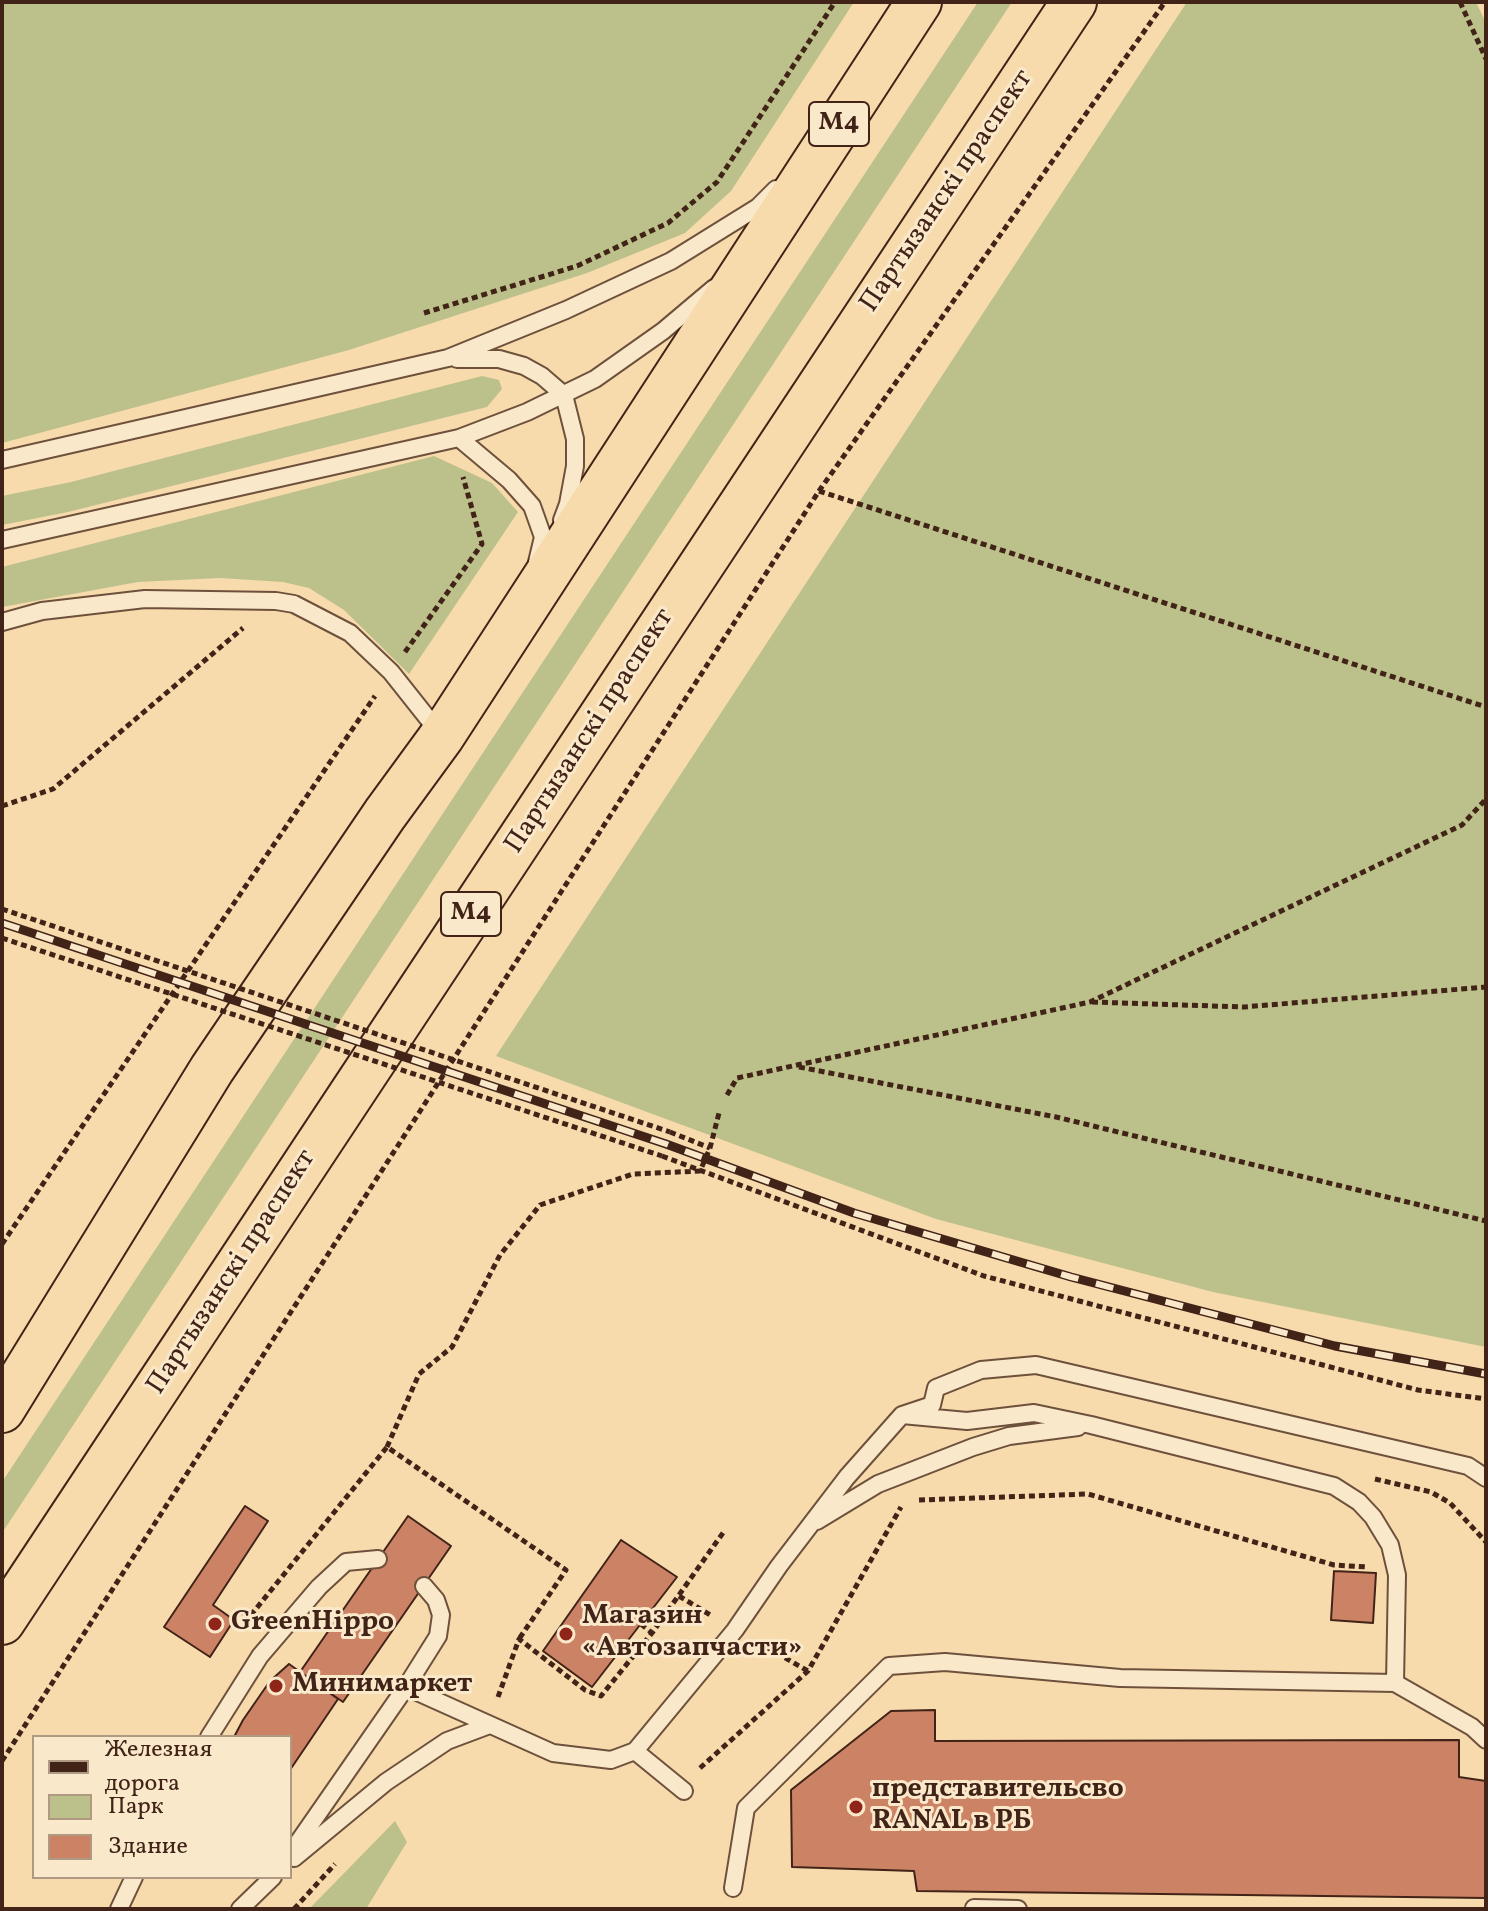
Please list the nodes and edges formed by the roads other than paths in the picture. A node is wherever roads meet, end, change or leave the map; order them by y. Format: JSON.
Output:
{"nodes":[{"id":1,"x":919,"y":2,"type":"edge"},
{"id":2,"x":1074,"y":2,"type":"edge"},
{"id":3,"x":837,"y":129,"type":"junction"},
{"id":4,"x":761,"y":248,"type":"junction"},
{"id":5,"x":448,"y":358,"type":"junction"},
{"id":6,"x":564,"y":395,"type":"junction"},
{"id":7,"x":459,"y":438,"type":"junction"},
{"id":8,"x":2,"y":460,"type":"edge"},
{"id":9,"x":2,"y":540,"type":"edge"},
{"id":10,"x":526,"y":608,"type":"junction"},
{"id":11,"x":2,"y":622,"type":"edge"},
{"id":12,"x":442,"y":736,"type":"junction"},
{"id":13,"x":2,"y":1410,"type":"edge"},
{"id":14,"x":902,"y":1415,"type":"junction"},
{"id":15,"x":1091,"y":1425,"type":"junction"},
{"id":16,"x":1486,"y":1478,"type":"edge"},
{"id":17,"x":809,"y":1526,"type":"junction"},
{"id":18,"x":378,"y":1559,"type":"dead end"},
{"id":19,"x":424,"y":1586,"type":"dead end"},
{"id":20,"x":2,"y":1622,"type":"edge"},
{"id":21,"x":1395,"y":1683,"type":"junction"},
{"id":22,"x":406,"y":1687,"type":"junction"},
{"id":23,"x":487,"y":1726,"type":"junction"},
{"id":24,"x":210,"y":1735,"type":"edge"},
{"id":25,"x":1486,"y":1740,"type":"edge"},
{"id":26,"x":635,"y":1751,"type":"junction"},
{"id":27,"x":681,"y":1788,"type":"road end"},
{"id":28,"x":292,"y":1851,"type":"edge"},
{"id":29,"x":292,"y":1860,"type":"edge"},
{"id":30,"x":133,"y":1879,"type":"edge"},
{"id":31,"x":271,"y":1879,"type":"edge"},
{"id":32,"x":733,"y":1888,"type":"dead end"},
{"id":33,"x":974,"y":1908,"type":"edge"},
{"id":34,"x":119,"y":1909,"type":"edge"},
{"id":35,"x":240,"y":1909,"type":"edge"},
{"id":36,"x":1018,"y":1909,"type":"edge"}],
"edges":[{"from":1,"to":3,"type":"highway","number":"М4"},
{"from":2,"to":20,"type":"highway","name":"Партызанскі праспект","number":"М4"},
{"from":3,"to":4,"type":"highway","number":"М4"},
{"from":3,"to":5,"type":"lane"},
{"from":4,"to":6,"type":"lane"},
{"from":4,"to":10,"type":"highway","number":"М4"},
{"from":5,"to":6,"type":"lane"},
{"from":5,"to":8,"type":"lane"},
{"from":6,"to":7,"type":"lane"},
{"from":6,"to":10,"type":"lane"},
{"from":7,"to":9,"type":"lane"},
{"from":7,"to":10,"type":"lane"},
{"from":10,"to":12,"type":"highway","number":"М4"},
{"from":11,"to":12,"type":"lane"},
{"from":12,"to":13,"type":"highway","number":"М4"},
{"from":14,"to":15,"type":"lane"},
{"from":14,"to":16,"type":"lane"},
{"from":14,"to":17,"type":"lane"},
{"from":15,"to":17,"type":"lane"},
{"from":15,"to":21,"type":"lane"},
{"from":17,"to":26,"type":"lane"},
{"from":18,"to":24,"type":"lane"},
{"from":19,"to":22,"type":"lane"},
{"from":21,"to":25,"type":"lane"},
{"from":21,"to":32,"type":"lane"},
{"from":22,"to":23,"type":"lane"},
{"from":22,"to":28,"type":"lane"},
{"from":23,"to":26,"type":"lane"},
{"from":23,"to":29,"type":"lane"},
{"from":26,"to":27,"type":"lane"},
{"from":30,"to":34,"type":"lane"},
{"from":31,"to":35,"type":"lane"},
{"from":33,"to":36,"type":"lane"}]}
